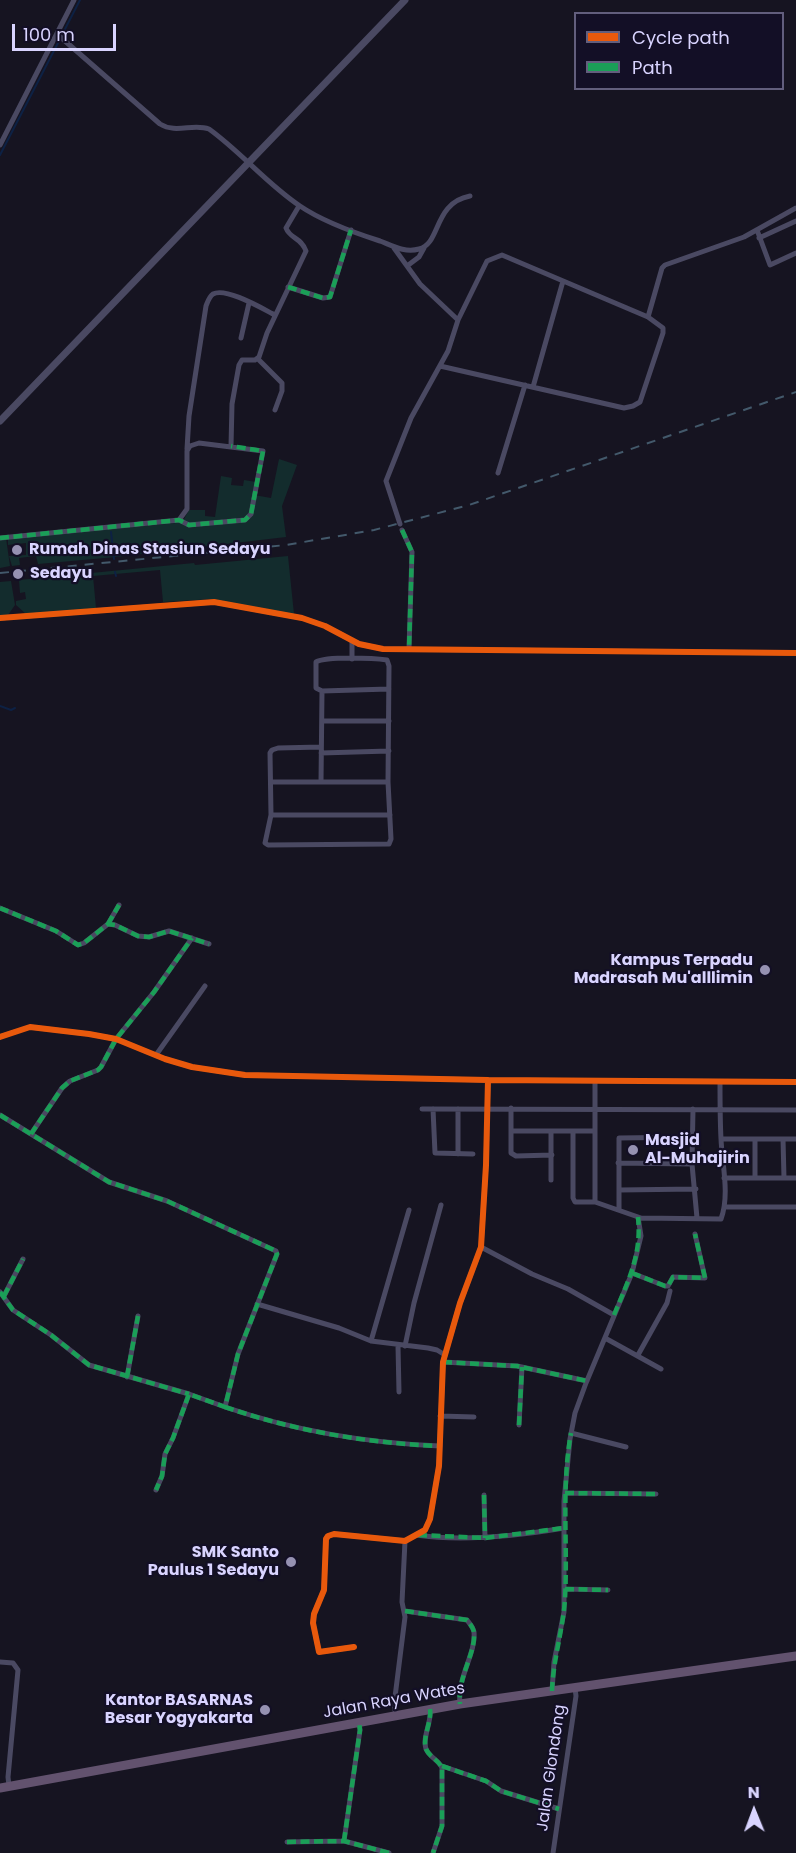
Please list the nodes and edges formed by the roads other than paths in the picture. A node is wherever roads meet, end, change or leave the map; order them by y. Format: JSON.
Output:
{"nodes":[{"id":1,"x":74,"y":0,"type":"edge"},
{"id":2,"x":405,"y":0,"type":"edge"},
{"id":3,"x":57,"y":34,"type":"junction"},
{"id":4,"x":0,"y":146,"type":"edge"},
{"id":5,"x":247,"y":162,"type":"junction"},
{"id":6,"x":470,"y":196,"type":"dead end"},
{"id":7,"x":299,"y":206,"type":"junction"},
{"id":8,"x":796,"y":208,"type":"edge"},
{"id":9,"x":796,"y":221,"type":"edge"},
{"id":10,"x":351,"y":230,"type":"junction"},
{"id":11,"x":757,"y":230,"type":"junction"},
{"id":12,"x":759,"y":238,"type":"junction"},
{"id":13,"x":394,"y":248,"type":"junction"},
{"id":14,"x":424,"y":248,"type":"junction"},
{"id":15,"x":796,"y":253,"type":"edge"},
{"id":16,"x":407,"y":266,"type":"junction"},
{"id":17,"x":563,"y":281,"type":"junction"},
{"id":18,"x":288,"y":287,"type":"junction"},
{"id":19,"x":249,"y":303,"type":"junction"},
{"id":20,"x":275,"y":315,"type":"junction"},
{"id":21,"x":648,"y":317,"type":"junction"},
{"id":22,"x":458,"y":320,"type":"junction"},
{"id":23,"x":242,"y":338,"type":"dead end"},
{"id":24,"x":258,"y":359,"type":"junction"},
{"id":25,"x":440,"y":366,"type":"junction"},
{"id":26,"x":525,"y":385,"type":"junction"},
{"id":27,"x":533,"y":387,"type":"junction"},
{"id":28,"x":275,"y":410,"type":"dead end"},
{"id":29,"x":0,"y":421,"type":"edge"},
{"id":30,"x":231,"y":446,"type":"junction"},
{"id":31,"x":188,"y":451,"type":"junction"},
{"id":32,"x":498,"y":472,"type":"dead end"},
{"id":33,"x":179,"y":520,"type":"junction"},
{"id":34,"x":0,"y":538,"type":"edge"},
{"id":35,"x":0,"y":618,"type":"edge"},
{"id":36,"x":352,"y":640,"type":"junction"},
{"id":37,"x":365,"y":646,"type":"junction"},
{"id":38,"x":409,"y":649,"type":"junction"},
{"id":39,"x":796,"y":653,"type":"edge"},
{"id":40,"x":366,"y":659,"type":"junction"},
{"id":41,"x":352,"y":660,"type":"junction"},
{"id":42,"x":389,"y":689,"type":"junction"},
{"id":43,"x":322,"y":691,"type":"junction"},
{"id":44,"x":322,"y":721,"type":"junction"},
{"id":45,"x":389,"y":721,"type":"junction"},
{"id":46,"x":321,"y":750,"type":"junction"},
{"id":47,"x":389,"y":751,"type":"junction"},
{"id":48,"x":271,"y":782,"type":"junction"},
{"id":49,"x":321,"y":782,"type":"junction"},
{"id":50,"x":388,"y":782,"type":"junction"},
{"id":51,"x":271,"y":815,"type":"junction"},
{"id":52,"x":390,"y":815,"type":"junction"},
{"id":53,"x":119,"y":904,"type":"dead end"},
{"id":54,"x":0,"y":908,"type":"edge"},
{"id":55,"x":108,"y":924,"type":"junction"},
{"id":56,"x":191,"y":939,"type":"junction"},
{"id":57,"x":209,"y":944,"type":"dead end"},
{"id":58,"x":205,"y":986,"type":"dead end"},
{"id":59,"x":0,"y":1037,"type":"edge"},
{"id":60,"x":116,"y":1039,"type":"junction"},
{"id":61,"x":156,"y":1055,"type":"junction"},
{"id":62,"x":488,"y":1080,"type":"junction"},
{"id":63,"x":595,"y":1081,"type":"junction"},
{"id":64,"x":720,"y":1082,"type":"junction"},
{"id":65,"x":796,"y":1082,"type":"edge"},
{"id":66,"x":422,"y":1108,"type":"dead end"},
{"id":67,"x":486,"y":1108,"type":"junction"},
{"id":68,"x":511,"y":1108,"type":"junction"},
{"id":69,"x":595,"y":1108,"type":"junction"},
{"id":70,"x":432,"y":1109,"type":"junction"},
{"id":71,"x":458,"y":1109,"type":"junction"},
{"id":72,"x":693,"y":1109,"type":"junction"},
{"id":73,"x":720,"y":1109,"type":"junction"},
{"id":74,"x":796,"y":1110,"type":"edge"},
{"id":75,"x":0,"y":1115,"type":"edge"},
{"id":76,"x":511,"y":1131,"type":"junction"},
{"id":77,"x":573,"y":1131,"type":"junction"},
{"id":78,"x":594,"y":1131,"type":"junction"},
{"id":79,"x":551,"y":1132,"type":"junction"},
{"id":80,"x":31,"y":1134,"type":"junction"},
{"id":81,"x":692,"y":1137,"type":"junction"},
{"id":82,"x":721,"y":1139,"type":"junction"},
{"id":83,"x":755,"y":1139,"type":"junction"},
{"id":84,"x":783,"y":1139,"type":"junction"},
{"id":85,"x":796,"y":1139,"type":"edge"},
{"id":86,"x":458,"y":1154,"type":"junction"},
{"id":87,"x":473,"y":1154,"type":"dead end"},
{"id":88,"x":552,"y":1155,"type":"junction"},
{"id":89,"x":618,"y":1163,"type":"junction"},
{"id":90,"x":692,"y":1164,"type":"junction"},
{"id":91,"x":724,"y":1178,"type":"junction"},
{"id":92,"x":755,"y":1178,"type":"junction"},
{"id":93,"x":784,"y":1178,"type":"junction"},
{"id":94,"x":796,"y":1178,"type":"edge"},
{"id":95,"x":551,"y":1180,"type":"dead end"},
{"id":96,"x":696,"y":1189,"type":"junction"},
{"id":97,"x":619,"y":1190,"type":"junction"},
{"id":98,"x":595,"y":1202,"type":"junction"},
{"id":99,"x":441,"y":1205,"type":"dead end"},
{"id":100,"x":724,"y":1207,"type":"junction"},
{"id":101,"x":796,"y":1207,"type":"edge"},
{"id":102,"x":619,"y":1209,"type":"junction"},
{"id":103,"x":408,"y":1210,"type":"dead end"},
{"id":104,"x":639,"y":1217,"type":"junction"},
{"id":105,"x":697,"y":1218,"type":"junction"},
{"id":106,"x":694,"y":1234,"type":"dead end"},
{"id":107,"x":481,"y":1247,"type":"junction"},
{"id":108,"x":22,"y":1259,"type":"dead end"},
{"id":109,"x":632,"y":1273,"type":"junction"},
{"id":110,"x":670,"y":1291,"type":"dead end"},
{"id":111,"x":2,"y":1294,"type":"edge"},
{"id":112,"x":257,"y":1304,"type":"junction"},
{"id":113,"x":614,"y":1315,"type":"junction"},
{"id":114,"x":138,"y":1316,"type":"dead end"},
{"id":115,"x":605,"y":1338,"type":"junction"},
{"id":116,"x":371,"y":1341,"type":"junction"},
{"id":117,"x":402,"y":1346,"type":"junction"},
{"id":118,"x":445,"y":1355,"type":"junction"},
{"id":119,"x":638,"y":1355,"type":"junction"},
{"id":120,"x":443,"y":1362,"type":"junction"},
{"id":121,"x":522,"y":1367,"type":"junction"},
{"id":122,"x":661,"y":1369,"type":"dead end"},
{"id":123,"x":127,"y":1377,"type":"junction"},
{"id":124,"x":587,"y":1381,"type":"junction"},
{"id":125,"x":399,"y":1392,"type":"dead end"},
{"id":126,"x":189,"y":1394,"type":"junction"},
{"id":127,"x":225,"y":1407,"type":"junction"},
{"id":128,"x":440,"y":1416,"type":"junction"},
{"id":129,"x":474,"y":1417,"type":"dead end"},
{"id":130,"x":519,"y":1425,"type":"dead end"},
{"id":131,"x":571,"y":1433,"type":"junction"},
{"id":132,"x":440,"y":1446,"type":"junction"},
{"id":133,"x":626,"y":1447,"type":"dead end"},
{"id":134,"x":156,"y":1490,"type":"dead end"},
{"id":135,"x":565,"y":1493,"type":"junction"},
{"id":136,"x":656,"y":1494,"type":"dead end"},
{"id":137,"x":484,"y":1495,"type":"dead end"},
{"id":138,"x":564,"y":1528,"type":"junction"},
{"id":139,"x":416,"y":1534,"type":"junction"},
{"id":140,"x":485,"y":1538,"type":"junction"},
{"id":141,"x":405,"y":1541,"type":"junction"},
{"id":142,"x":565,"y":1589,"type":"junction"},
{"id":143,"x":608,"y":1590,"type":"dead end"},
{"id":144,"x":405,"y":1611,"type":"junction"},
{"id":145,"x":354,"y":1647,"type":"dead end"},
{"id":146,"x":796,"y":1656,"type":"edge"},
{"id":147,"x":0,"y":1662,"type":"edge"},
{"id":148,"x":575,"y":1688,"type":"junction"},
{"id":149,"x":552,"y":1691,"type":"junction"},
{"id":150,"x":460,"y":1704,"type":"junction"},
{"id":151,"x":430,"y":1709,"type":"junction"},
{"id":152,"x":396,"y":1716,"type":"junction"},
{"id":153,"x":359,"y":1722,"type":"junction"},
{"id":154,"x":442,"y":1766,"type":"junction"},
{"id":155,"x":5,"y":1787,"type":"edge"},
{"id":156,"x":560,"y":1809,"type":"junction"},
{"id":157,"x":344,"y":1841,"type":"junction"},
{"id":158,"x":287,"y":1842,"type":"dead end"},
{"id":159,"x":389,"y":1853,"type":"edge"},
{"id":160,"x":433,"y":1853,"type":"edge"},
{"id":161,"x":553,"y":1853,"type":"edge"}],
"edges":[{"from":1,"to":3,"type":"street"},
{"from":2,"to":5,"type":"street"},
{"from":3,"to":4,"type":"street"},
{"from":3,"to":5,"type":"street"},
{"from":5,"to":7,"type":"street"},
{"from":5,"to":29,"type":"street"},
{"from":6,"to":14,"type":"street"},
{"from":7,"to":10,"type":"street"},
{"from":7,"to":18,"type":"street"},
{"from":8,"to":11,"type":"street"},
{"from":9,"to":12,"type":"street"},
{"from":10,"to":13,"type":"street"},
{"from":10,"to":18,"type":"street"},
{"from":11,"to":12,"type":"street"},
{"from":11,"to":21,"type":"street"},
{"from":12,"to":15,"type":"street"},
{"from":13,"to":14,"type":"street"},
{"from":13,"to":16,"type":"street"},
{"from":14,"to":16,"type":"street"},
{"from":16,"to":22,"type":"street"},
{"from":17,"to":21,"type":"street"},
{"from":17,"to":22,"type":"street"},
{"from":17,"to":27,"type":"street"},
{"from":18,"to":20,"type":"street"},
{"from":19,"to":20,"type":"street"},
{"from":19,"to":23,"type":"street"},
{"from":19,"to":31,"type":"street"},
{"from":20,"to":24,"type":"street"},
{"from":21,"to":27,"type":"street"},
{"from":22,"to":25,"type":"street"},
{"from":24,"to":28,"type":"street"},
{"from":24,"to":30,"type":"street"},
{"from":25,"to":26,"type":"street"},
{"from":25,"to":38,"type":"street"},
{"from":26,"to":27,"type":"street"},
{"from":26,"to":32,"type":"street"},
{"from":30,"to":31,"type":"street"},
{"from":30,"to":33,"type":"street"},
{"from":31,"to":33,"type":"street"},
{"from":33,"to":34,"type":"street"},
{"from":35,"to":36,"type":"street"},
{"from":36,"to":37,"type":"street"},
{"from":36,"to":41,"type":"street"},
{"from":37,"to":38,"type":"street"},
{"from":37,"to":40,"type":"street"},
{"from":38,"to":39,"type":"street"},
{"from":40,"to":41,"type":"street"},
{"from":40,"to":42,"type":"street"},
{"from":41,"to":43,"type":"street"},
{"from":42,"to":43,"type":"street"},
{"from":42,"to":45,"type":"street"},
{"from":43,"to":44,"type":"street"},
{"from":44,"to":45,"type":"street"},
{"from":44,"to":46,"type":"street"},
{"from":45,"to":47,"type":"street"},
{"from":46,"to":47,"type":"street"},
{"from":46,"to":48,"type":"street"},
{"from":46,"to":49,"type":"street"},
{"from":47,"to":50,"type":"street"},
{"from":48,"to":49,"type":"street"},
{"from":48,"to":51,"type":"street"},
{"from":49,"to":50,"type":"street"},
{"from":50,"to":52,"type":"street"},
{"from":51,"to":52,"type":"street"},
{"from":51,"to":52,"type":"street"},
{"from":53,"to":55,"type":"street"},
{"from":54,"to":55,"type":"street"},
{"from":55,"to":56,"type":"street"},
{"from":56,"to":57,"type":"street"},
{"from":56,"to":60,"type":"street"},
{"from":58,"to":61,"type":"street"},
{"from":59,"to":60,"type":"street"},
{"from":60,"to":61,"type":"street"},
{"from":60,"to":80,"type":"street"},
{"from":61,"to":62,"type":"street"},
{"from":62,"to":63,"type":"street"},
{"from":62,"to":67,"type":"street"},
{"from":63,"to":64,"type":"street"},
{"from":63,"to":69,"type":"street"},
{"from":64,"to":65,"type":"street"},
{"from":64,"to":73,"type":"street"},
{"from":66,"to":70,"type":"street"},
{"from":67,"to":68,"type":"street"},
{"from":67,"to":71,"type":"street"},
{"from":67,"to":107,"type":"street"},
{"from":68,"to":69,"type":"street"},
{"from":68,"to":76,"type":"street"},
{"from":69,"to":72,"type":"street"},
{"from":69,"to":78,"type":"street"},
{"from":70,"to":71,"type":"street"},
{"from":70,"to":86,"type":"street"},
{"from":71,"to":86,"type":"street"},
{"from":72,"to":73,"type":"street"},
{"from":72,"to":81,"type":"street"},
{"from":73,"to":74,"type":"street"},
{"from":73,"to":82,"type":"street"},
{"from":75,"to":80,"type":"street"},
{"from":76,"to":79,"type":"street"},
{"from":76,"to":88,"type":"street"},
{"from":77,"to":78,"type":"street"},
{"from":77,"to":79,"type":"street"},
{"from":77,"to":98,"type":"street"},
{"from":78,"to":98,"type":"street"},
{"from":79,"to":88,"type":"street"},
{"from":80,"to":112,"type":"street"},
{"from":81,"to":89,"type":"street"},
{"from":81,"to":90,"type":"street"},
{"from":82,"to":83,"type":"street"},
{"from":82,"to":91,"type":"street"},
{"from":83,"to":84,"type":"street"},
{"from":83,"to":92,"type":"street"},
{"from":84,"to":85,"type":"street"},
{"from":84,"to":93,"type":"street"},
{"from":86,"to":87,"type":"street"},
{"from":88,"to":95,"type":"street"},
{"from":89,"to":90,"type":"street"},
{"from":89,"to":97,"type":"street"},
{"from":90,"to":96,"type":"street"},
{"from":91,"to":92,"type":"street"},
{"from":91,"to":100,"type":"street"},
{"from":92,"to":93,"type":"street"},
{"from":93,"to":94,"type":"street"},
{"from":96,"to":97,"type":"street"},
{"from":96,"to":105,"type":"street"},
{"from":97,"to":102,"type":"street"},
{"from":98,"to":102,"type":"street"},
{"from":99,"to":117,"type":"street"},
{"from":100,"to":101,"type":"street"},
{"from":100,"to":105,"type":"street"},
{"from":102,"to":104,"type":"street"},
{"from":103,"to":116,"type":"street"},
{"from":104,"to":105,"type":"street"},
{"from":104,"to":109,"type":"street"},
{"from":106,"to":109,"type":"street"},
{"from":107,"to":113,"type":"street"},
{"from":107,"to":118,"type":"street"},
{"from":108,"to":111,"type":"street"},
{"from":109,"to":113,"type":"street"},
{"from":110,"to":119,"type":"street"},
{"from":111,"to":123,"type":"street"},
{"from":112,"to":116,"type":"street"},
{"from":112,"to":127,"type":"street"},
{"from":113,"to":115,"type":"street"},
{"from":114,"to":123,"type":"street"},
{"from":115,"to":119,"type":"street"},
{"from":115,"to":124,"type":"street"},
{"from":116,"to":117,"type":"street"},
{"from":117,"to":118,"type":"street"},
{"from":117,"to":125,"type":"street"},
{"from":118,"to":120,"type":"street"},
{"from":119,"to":122,"type":"street"},
{"from":120,"to":121,"type":"street"},
{"from":120,"to":128,"type":"street"},
{"from":121,"to":124,"type":"street"},
{"from":121,"to":130,"type":"street"},
{"from":123,"to":126,"type":"street"},
{"from":124,"to":131,"type":"street"},
{"from":126,"to":127,"type":"street"},
{"from":126,"to":134,"type":"street"},
{"from":127,"to":132,"type":"street"},
{"from":128,"to":129,"type":"street"},
{"from":128,"to":132,"type":"street"},
{"from":131,"to":133,"type":"street"},
{"from":131,"to":135,"type":"street"},
{"from":132,"to":139,"type":"street"},
{"from":135,"to":136,"type":"street"},
{"from":135,"to":138,"type":"street"},
{"from":137,"to":140,"type":"street"},
{"from":138,"to":140,"type":"street"},
{"from":138,"to":142,"type":"street"},
{"from":139,"to":140,"type":"street"},
{"from":139,"to":141,"type":"street"},
{"from":141,"to":144,"type":"street"},
{"from":141,"to":145,"type":"street"},
{"from":142,"to":143,"type":"street"},
{"from":142,"to":149,"type":"street"},
{"from":144,"to":150,"type":"street"},
{"from":144,"to":152,"type":"street"},
{"from":146,"to":148,"type":"highway","name":"Jalan Raya Wates"},
{"from":147,"to":155,"type":"street"},
{"from":148,"to":149,"type":"highway","name":"Jalan Raya Wates"},
{"from":148,"to":156,"type":"street","name":"Jalan Glondong"},
{"from":149,"to":150,"type":"highway","name":"Jalan Raya Wates"},
{"from":150,"to":151,"type":"highway","name":"Jalan Raya Wates"},
{"from":151,"to":152,"type":"highway","name":"Jalan Raya Wates"},
{"from":151,"to":154,"type":"street"},
{"from":152,"to":153,"type":"highway","name":"Jalan Raya Wates"},
{"from":153,"to":155,"type":"highway","name":"Jalan Raya Wates"},
{"from":153,"to":157,"type":"street"},
{"from":154,"to":156,"type":"street"},
{"from":154,"to":160,"type":"street"},
{"from":156,"to":161,"type":"street","name":"Jalan Glondong"},
{"from":157,"to":158,"type":"street"},
{"from":157,"to":159,"type":"street"}]}
